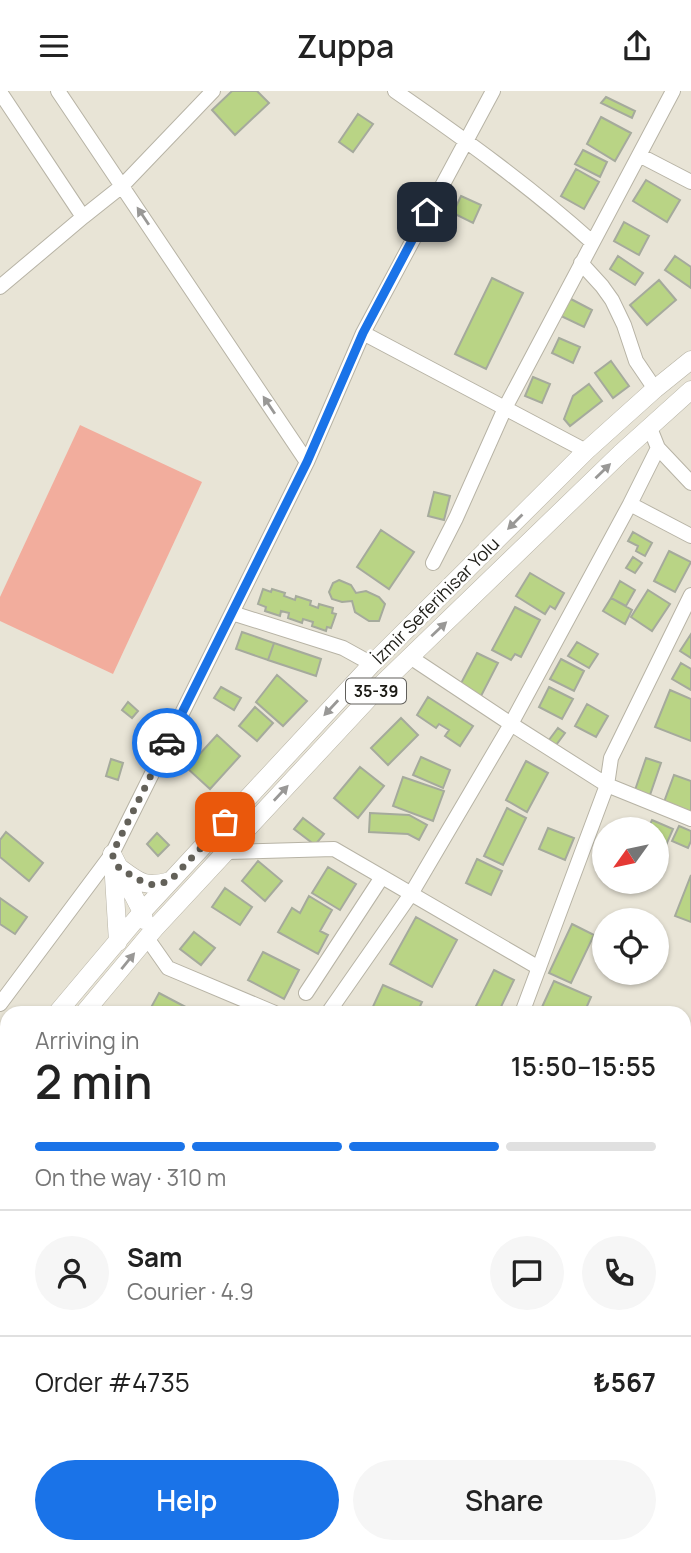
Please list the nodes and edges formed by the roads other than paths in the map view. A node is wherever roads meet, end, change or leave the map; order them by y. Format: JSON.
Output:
{"nodes":[{"id":1,"x":58,"y":91,"type":"edge"},
{"id":2,"x":213,"y":91,"type":"edge"},
{"id":3,"x":396,"y":91,"type":"edge"},
{"id":4,"x":493,"y":91,"type":"edge"},
{"id":5,"x":673,"y":91,"type":"edge"},
{"id":6,"x":0,"y":92,"type":"edge"},
{"id":7,"x":6,"y":112,"type":"edge"},
{"id":8,"x":466,"y":140,"type":"junction"},
{"id":9,"x":639,"y":155,"type":"junction"},
{"id":10,"x":691,"y":182,"type":"edge"},
{"id":11,"x":122,"y":186,"type":"junction"},
{"id":12,"x":83,"y":216,"type":"junction"},
{"id":13,"x":592,"y":242,"type":"junction"},
{"id":14,"x":581,"y":263,"type":"junction"},
{"id":15,"x":0,"y":287,"type":"edge"},
{"id":16,"x":363,"y":333,"type":"junction"},
{"id":17,"x":691,"y":359,"type":"edge"},
{"id":18,"x":655,"y":389,"type":"junction"},
{"id":19,"x":691,"y":390,"type":"edge"},
{"id":20,"x":505,"y":408,"type":"junction"},
{"id":21,"x":650,"y":428,"type":"junction"},
{"id":22,"x":658,"y":448,"type":"junction"},
{"id":23,"x":586,"y":451,"type":"junction"},
{"id":24,"x":307,"y":462,"type":"junction"},
{"id":25,"x":691,"y":483,"type":"edge"},
{"id":26,"x":630,"y":504,"type":"junction"},
{"id":27,"x":691,"y":536,"type":"edge"},
{"id":28,"x":433,"y":563,"type":"dead end"},
{"id":29,"x":691,"y":595,"type":"edge"},
{"id":30,"x":232,"y":613,"type":"junction"},
{"id":31,"x":410,"y":657,"type":"junction"},
{"id":32,"x":372,"y":664,"type":"junction"},
{"id":33,"x":511,"y":724,"type":"junction"},
{"id":34,"x":607,"y":785,"type":"junction"},
{"id":35,"x":691,"y":819,"type":"edge"},
{"id":36,"x":226,"y":852,"type":"junction"},
{"id":37,"x":116,"y":861,"type":"junction"},
{"id":38,"x":382,"y":877,"type":"junction"},
{"id":39,"x":170,"y":881,"type":"junction"},
{"id":40,"x":411,"y":894,"type":"junction"},
{"id":41,"x":142,"y":912,"type":"junction"},
{"id":42,"x":147,"y":938,"type":"junction"},
{"id":43,"x":118,"y":942,"type":"junction"},
{"id":44,"x":538,"y":968,"type":"junction"},
{"id":45,"x":306,"y":993,"type":"dead end"},
{"id":46,"x":0,"y":1004,"type":"edge"},
{"id":47,"x":63,"y":1006,"type":"edge"},
{"id":48,"x":90,"y":1006,"type":"edge"},
{"id":49,"x":258,"y":1006,"type":"edge"},
{"id":50,"x":333,"y":1006,"type":"edge"},
{"id":51,"x":524,"y":1006,"type":"edge"}],
"edges":[{"from":1,"to":11,"type":"street"},
{"from":2,"to":11,"type":"street"},
{"from":3,"to":8,"type":"street"},
{"from":4,"to":8,"type":"street"},
{"from":5,"to":9,"type":"street"},
{"from":6,"to":7,"type":"street"},
{"from":7,"to":12,"type":"street"},
{"from":8,"to":13,"type":"street"},
{"from":8,"to":16,"type":"street"},
{"from":9,"to":10,"type":"street"},
{"from":9,"to":13,"type":"street"},
{"from":11,"to":12,"type":"street"},
{"from":24,"to":11,"type":"street","one_way":true},
{"from":12,"to":15,"type":"street"},
{"from":13,"to":14,"type":"street"},
{"from":14,"to":18,"type":"street"},
{"from":14,"to":20,"type":"street"},
{"from":16,"to":20,"type":"street"},
{"from":16,"to":24,"type":"street"},
{"from":17,"to":18,"type":"main road","name":"İzmir Seferihisar Yolu","number":"35-39"},
{"from":18,"to":23,"type":"main road","name":"İzmir Seferihisar Yolu","number":"35-39"},
{"from":19,"to":21,"type":"main road","name":"İzmir Seferihisar Yolu","number":"35-39"},
{"from":20,"to":23,"type":"street"},
{"from":20,"to":28,"type":"street"},
{"from":21,"to":22,"type":"street"},
{"from":31,"to":21,"type":"main road","name":"İzmir Seferihisar Yolu","number":"35-39","one_way":true},
{"from":22,"to":25,"type":"street"},
{"from":22,"to":26,"type":"street"},
{"from":23,"to":32,"type":"main road","name":"İzmir Seferihisar Yolu","number":"35-39","one_way":true},
{"from":24,"to":30,"type":"street"},
{"from":26,"to":27,"type":"street"},
{"from":26,"to":33,"type":"street"},
{"from":29,"to":34,"type":"street"},
{"from":30,"to":32,"type":"street"},
{"from":30,"to":37,"type":"street"},
{"from":31,"to":33,"type":"street"},
{"from":36,"to":31,"type":"main road","name":"İzmir Seferihisar Yolu","number":"35-39","one_way":true},
{"from":32,"to":39,"type":"main road","name":"İzmir Seferihisar Yolu","number":"35-39","one_way":true},
{"from":33,"to":34,"type":"street"},
{"from":33,"to":40,"type":"street"},
{"from":34,"to":35,"type":"street"},
{"from":34,"to":44,"type":"street"},
{"from":36,"to":38,"type":"street"},
{"from":36,"to":42,"type":"main road","name":"İzmir Seferihisar Yolu","number":"35-39"},
{"from":37,"to":39,"type":"main road"},
{"from":37,"to":41,"type":"main road"},
{"from":37,"to":43,"type":"main road"},
{"from":37,"to":46,"type":"street"},
{"from":38,"to":40,"type":"street"},
{"from":38,"to":45,"type":"street"},
{"from":39,"to":41,"type":"main road","name":"İzmir Seferihisar Yolu","number":"35-39"},
{"from":40,"to":44,"type":"street"},
{"from":40,"to":50,"type":"street"},
{"from":41,"to":42,"type":"main road"},
{"from":41,"to":43,"type":"main road","name":"İzmir Seferihisar Yolu","number":"35-39"},
{"from":48,"to":42,"type":"main road","name":"İzmir Seferihisar Yolu","number":"35-39","one_way":true},
{"from":42,"to":49,"type":"street"},
{"from":43,"to":47,"type":"main road","name":"İzmir Seferihisar Yolu","number":"35-39"},
{"from":44,"to":51,"type":"street"}]}
